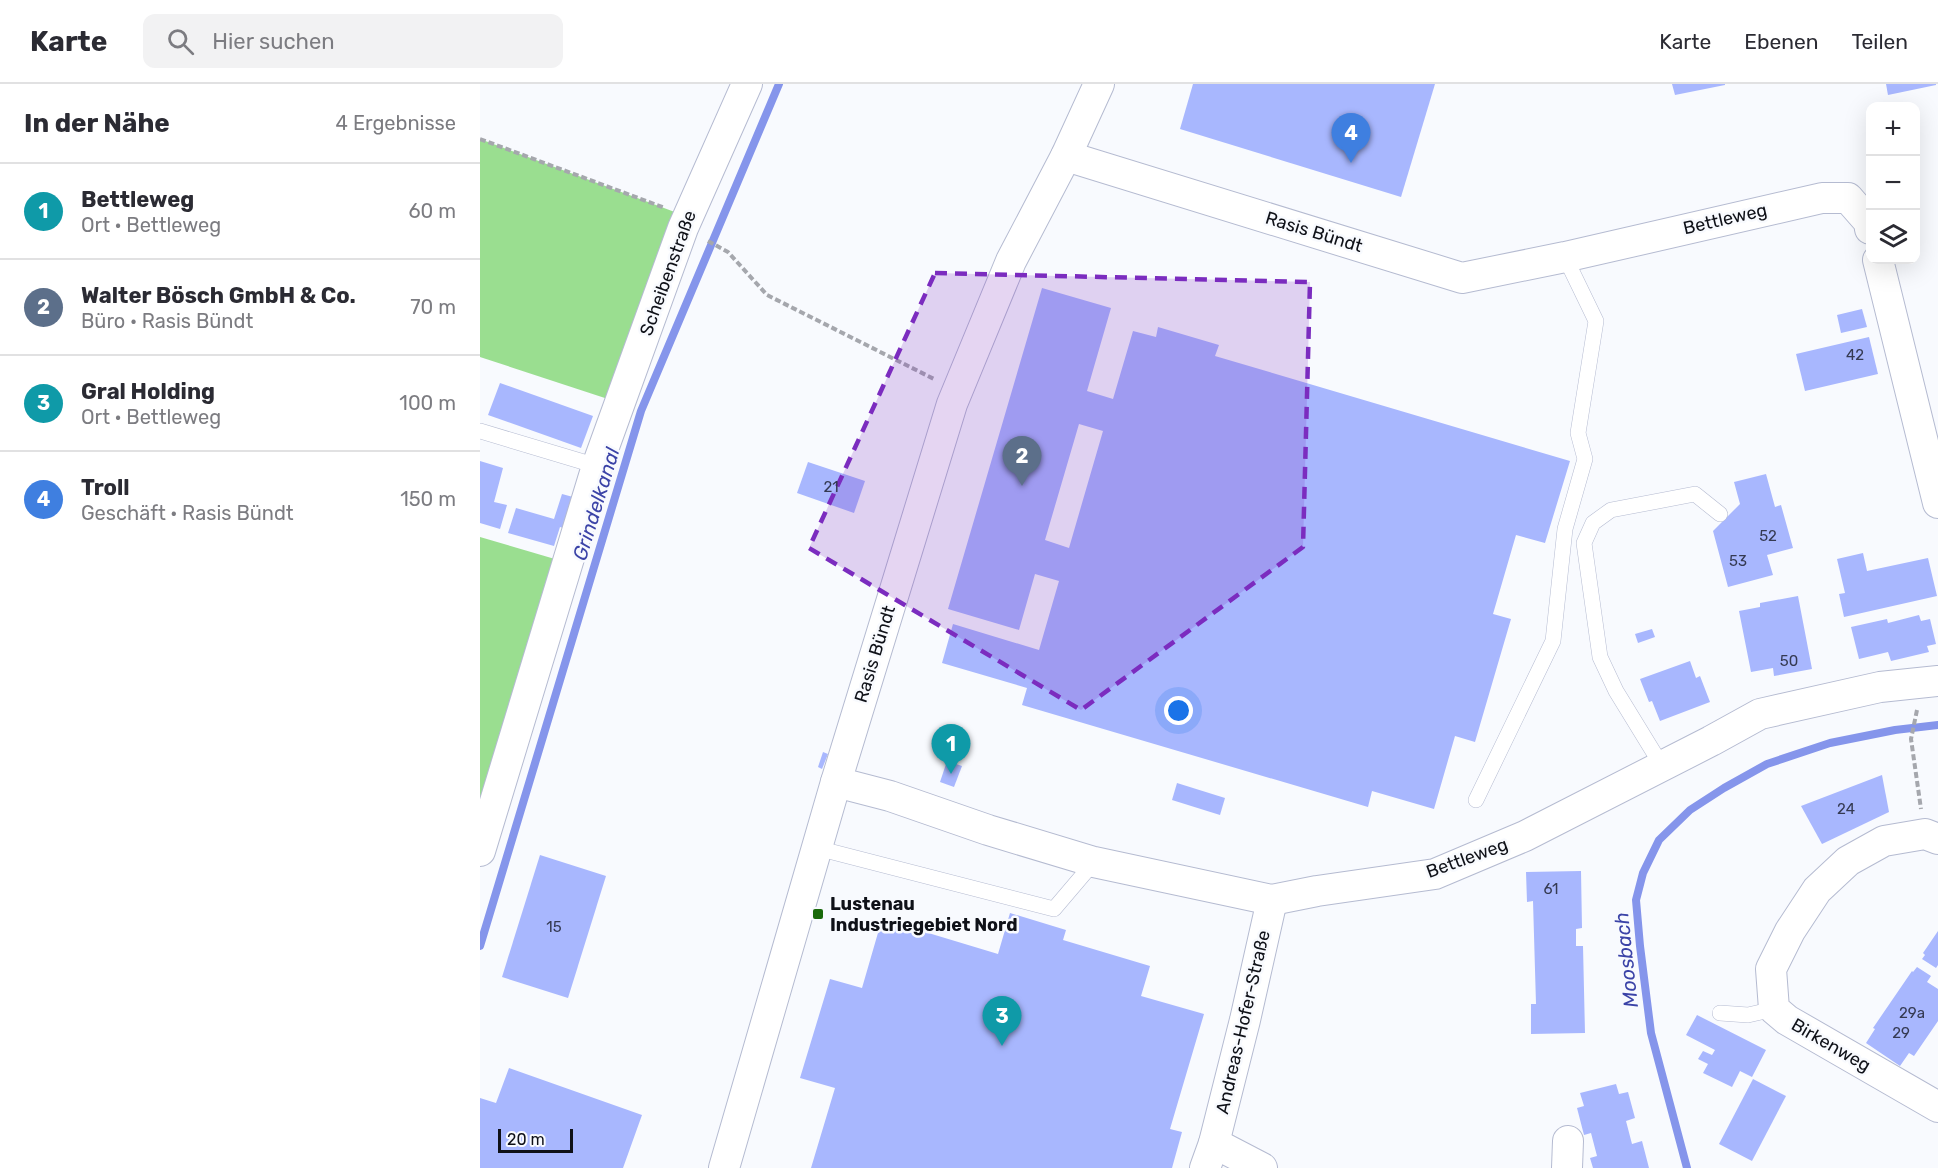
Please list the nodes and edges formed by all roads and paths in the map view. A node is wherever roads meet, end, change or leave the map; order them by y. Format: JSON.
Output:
{"nodes":[{"id":1,"x":747,"y":84,"type":"edge"},
{"id":2,"x":1100,"y":84,"type":"edge"},
{"id":3,"x":480,"y":139,"type":"edge"},
{"id":4,"x":1066,"y":156,"type":"junction"},
{"id":5,"x":688,"y":217,"type":"junction"},
{"id":6,"x":1866,"y":219,"type":"edge"},
{"id":7,"x":728,"y":252,"type":"dead end"},
{"id":8,"x":1565,"y":257,"type":"junction"},
{"id":9,"x":1879,"y":264,"type":"edge"},
{"id":10,"x":957,"y":391,"type":"junction"},
{"id":11,"x":480,"y":431,"type":"edge"},
{"id":12,"x":597,"y":466,"type":"junction"},
{"id":13,"x":1938,"y":503,"type":"edge"},
{"id":14,"x":1720,"y":514,"type":"dead end"},
{"id":15,"x":1938,"y":681,"type":"edge"},
{"id":16,"x":1916,"y":716,"type":"dead end"},
{"id":17,"x":1662,"y":766,"type":"junction"},
{"id":18,"x":836,"y":782,"type":"junction"},
{"id":19,"x":1476,"y":800,"type":"dead end"},
{"id":20,"x":1932,"y":836,"type":"edge"},
{"id":21,"x":817,"y":848,"type":"junction"},
{"id":22,"x":480,"y":851,"type":"edge"},
{"id":23,"x":1094,"y":862,"type":"junction"},
{"id":24,"x":1272,"y":900,"type":"junction"},
{"id":25,"x":1774,"y":1009,"type":"junction"},
{"id":26,"x":1720,"y":1013,"type":"dead end"},
{"id":27,"x":1938,"y":1107,"type":"edge"},
{"id":28,"x":1210,"y":1156,"type":"edge"},
{"id":29,"x":724,"y":1168,"type":"edge"},
{"id":30,"x":1262,"y":1168,"type":"edge"}],
"edges":[{"from":1,"to":5,"type":"street","name":"Scheibenstraße"},
{"from":2,"to":4,"type":"street","name":"Rasis Bündt"},
{"from":3,"to":5,"type":"path"},
{"from":4,"to":8,"type":"street","name":"Rasis Bündt"},
{"from":4,"to":10,"type":"street","name":"Rasis Bündt"},
{"from":5,"to":12,"type":"street","name":"Scheibenstraße"},
{"from":6,"to":8,"type":"street","name":"Bettleweg"},
{"from":7,"to":10,"type":"path"},
{"from":8,"to":19,"type":"lane"},
{"from":9,"to":13,"type":"street"},
{"from":10,"to":18,"type":"street","name":"Rasis Bündt"},
{"from":11,"to":12,"type":"lane"},
{"from":12,"to":22,"type":"street","name":"Scheibenstraße"},
{"from":14,"to":17,"type":"lane"},
{"from":15,"to":17,"type":"street","name":"Bettleweg"},
{"from":16,"to":20,"type":"path"},
{"from":17,"to":24,"type":"street","name":"Bettleweg"},
{"from":18,"to":21,"type":"street","name":"Rasis Bündt"},
{"from":18,"to":23,"type":"street","name":"Bettleweg"},
{"from":20,"to":25,"type":"street","name":"Birkenweg"},
{"from":21,"to":23,"type":"lane"},
{"from":21,"to":29,"type":"street","name":"Rasis Bündt"},
{"from":23,"to":24,"type":"street","name":"Bettleweg"},
{"from":24,"to":28,"type":"street","name":"Andreas-Hofer-Straße"},
{"from":25,"to":26,"type":"lane"},
{"from":25,"to":27,"type":"street","name":"Birkenweg"},
{"from":28,"to":30,"type":"street","name":"Andreas-Hofer-Straße"}]}
